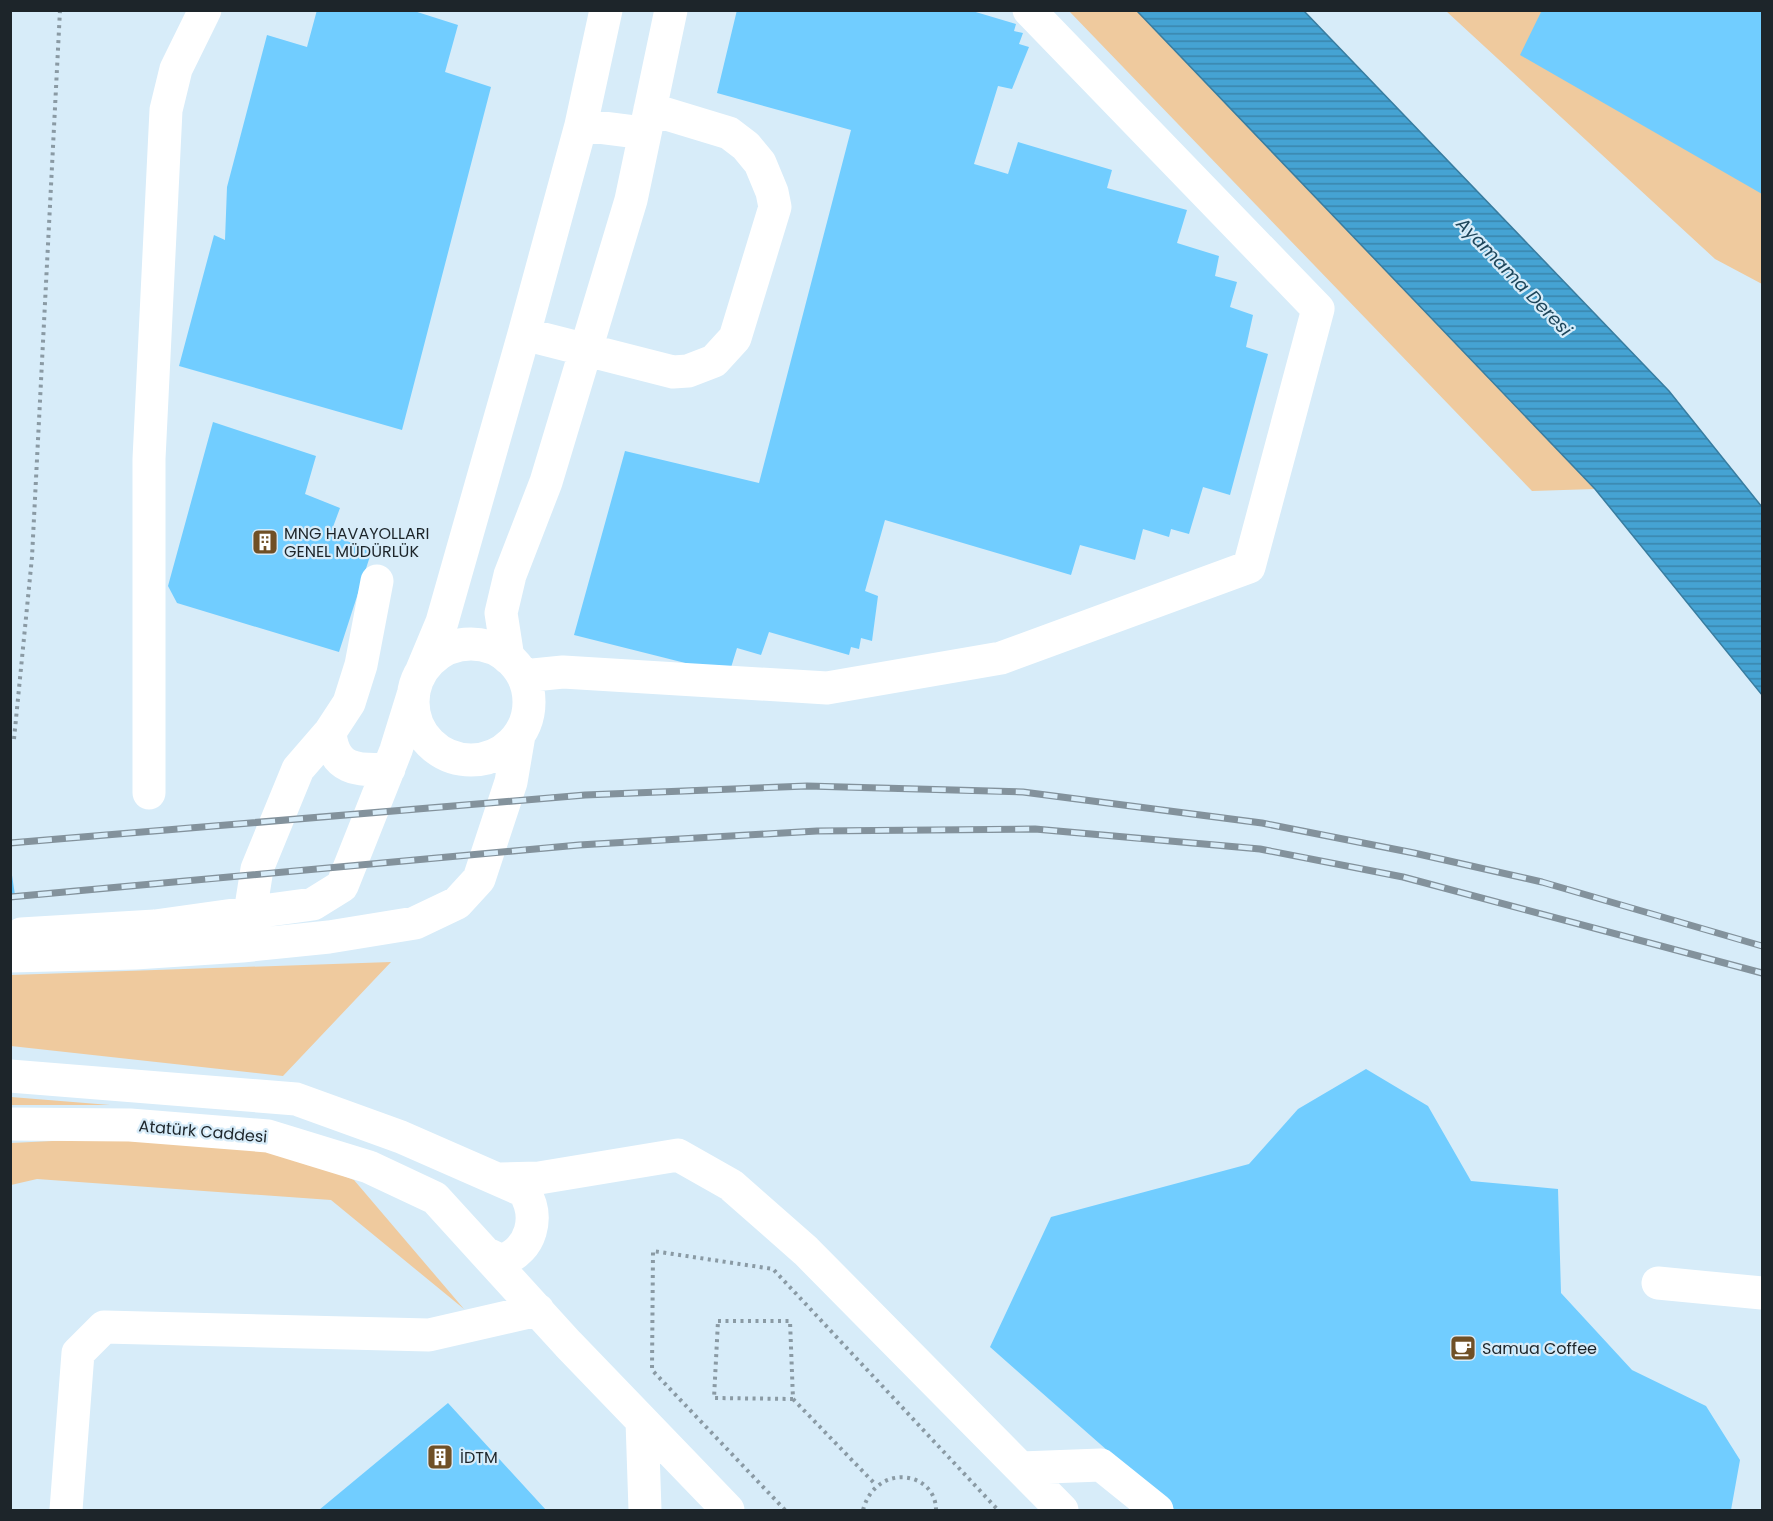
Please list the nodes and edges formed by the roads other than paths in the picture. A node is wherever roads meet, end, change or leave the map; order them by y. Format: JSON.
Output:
{"nodes":[{"id":1,"x":205,"y":10,"type":"edge"},
{"id":2,"x":606,"y":10,"type":"edge"},
{"id":3,"x":671,"y":10,"type":"edge"},
{"id":4,"x":1029,"y":10,"type":"edge"},
{"id":5,"x":647,"y":121,"type":"junction"},
{"id":6,"x":581,"y":125,"type":"junction"},
{"id":7,"x":524,"y":334,"type":"junction"},
{"id":8,"x":587,"y":349,"type":"junction"},
{"id":9,"x":377,"y":581,"type":"dead end"},
{"id":10,"x":516,"y":667,"type":"junction"},
{"id":11,"x":416,"y":684,"type":"junction"},
{"id":12,"x":330,"y":732,"type":"junction"},
{"id":13,"x":519,"y":735,"type":"junction"},
{"id":14,"x":389,"y":769,"type":"junction"},
{"id":15,"x":149,"y":793,"type":"dead end"},
{"id":16,"x":250,"y":913,"type":"junction"},
{"id":17,"x":10,"y":934,"type":"edge"},
{"id":18,"x":10,"y":956,"type":"edge"},
{"id":19,"x":10,"y":1076,"type":"edge"},
{"id":20,"x":10,"y":1124,"type":"edge"},
{"id":21,"x":500,"y":1179,"type":"junction"},
{"id":22,"x":480,"y":1247,"type":"junction"},
{"id":23,"x":1658,"y":1283,"type":"dead end"},
{"id":24,"x":1762,"y":1293,"type":"edge"},
{"id":25,"x":538,"y":1310,"type":"junction"},
{"id":26,"x":642,"y":1421,"type":"junction"},
{"id":27,"x":1021,"y":1468,"type":"junction"},
{"id":28,"x":66,"y":1510,"type":"edge"},
{"id":29,"x":645,"y":1510,"type":"edge"},
{"id":30,"x":728,"y":1510,"type":"edge"},
{"id":31,"x":1062,"y":1510,"type":"edge"},
{"id":32,"x":1157,"y":1510,"type":"edge"}],
"edges":[{"from":1,"to":15,"type":"street"},
{"from":2,"to":6,"type":"street"},
{"from":3,"to":5,"type":"street"},
{"from":4,"to":10,"type":"street"},
{"from":5,"to":6,"type":"street"},
{"from":5,"to":8,"type":"street"},
{"from":5,"to":8,"type":"street"},
{"from":6,"to":7,"type":"street"},
{"from":7,"to":8,"type":"street"},
{"from":7,"to":11,"type":"street"},
{"from":8,"to":10,"type":"street"},
{"from":9,"to":12,"type":"street"},
{"from":10,"to":11,"type":"street"},
{"from":10,"to":13,"type":"street"},
{"from":11,"to":13,"type":"street"},
{"from":11,"to":14,"type":"street"},
{"from":12,"to":14,"type":"street"},
{"from":12,"to":16,"type":"street"},
{"from":13,"to":18,"type":"street"},
{"from":14,"to":16,"type":"street"},
{"from":16,"to":17,"type":"street"},
{"from":19,"to":21,"type":"street"},
{"from":20,"to":22,"type":"street","name":"Atatürk Caddesi"},
{"from":21,"to":22,"type":"street"},
{"from":21,"to":27,"type":"street"},
{"from":22,"to":25,"type":"street","name":"Atatürk Caddesi"},
{"from":23,"to":24,"type":"street"},
{"from":25,"to":26,"type":"street","name":"Atatürk Caddesi"},
{"from":25,"to":28,"type":"street"},
{"from":26,"to":29,"type":"street"},
{"from":26,"to":30,"type":"street","name":"Atatürk Caddesi"},
{"from":27,"to":31,"type":"street"},
{"from":27,"to":32,"type":"street"}]}
